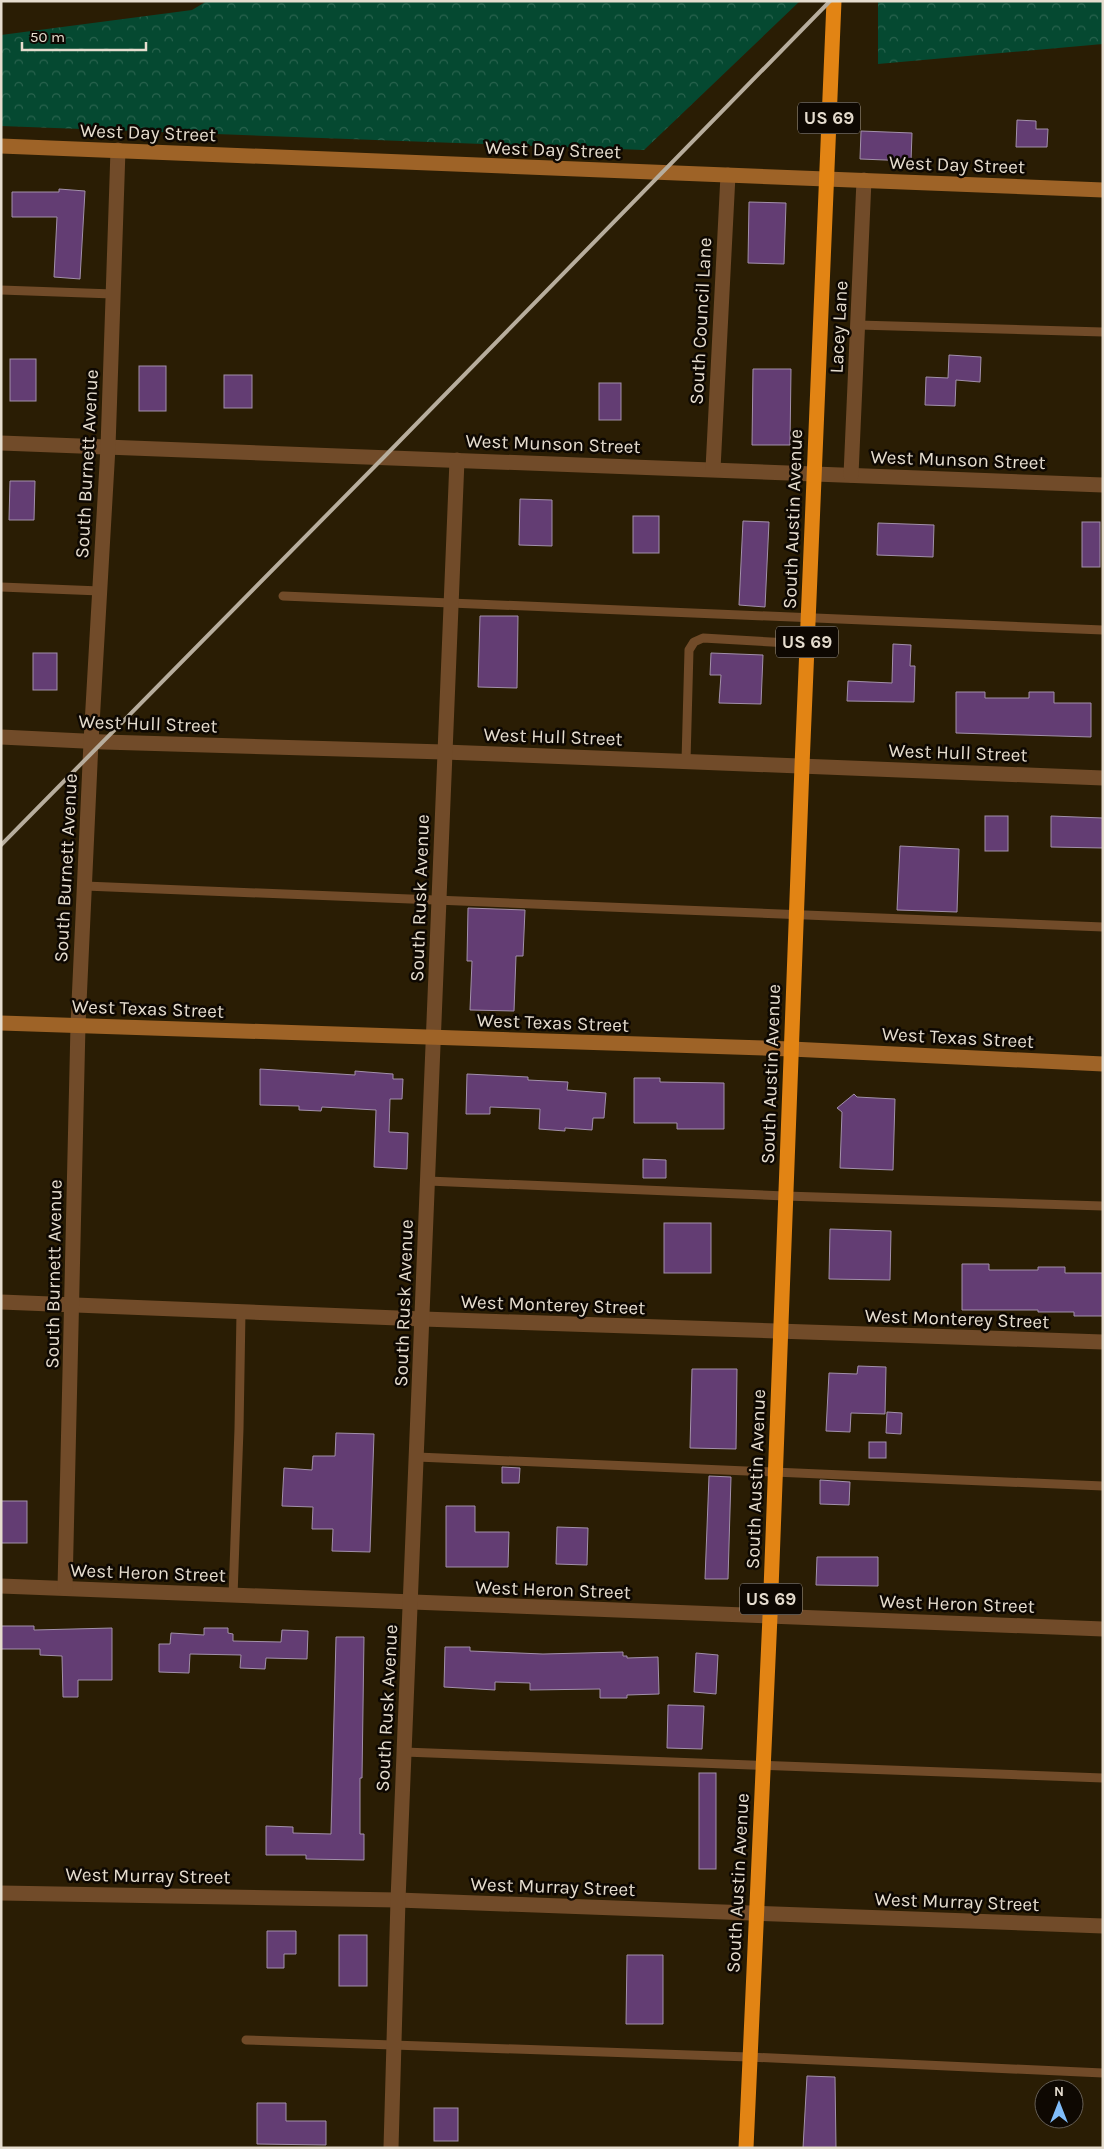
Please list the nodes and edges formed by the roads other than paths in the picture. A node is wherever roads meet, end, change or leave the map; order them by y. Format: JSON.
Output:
{"nodes":[{"id":1,"x":834,"y":1,"type":"edge"},
{"id":2,"x":1,"y":146,"type":"edge"},
{"id":3,"x":118,"y":150,"type":"junction"},
{"id":4,"x":728,"y":175,"type":"junction"},
{"id":5,"x":864,"y":180,"type":"junction"},
{"id":6,"x":1103,"y":190,"type":"edge"},
{"id":7,"x":1,"y":290,"type":"edge"},
{"id":8,"x":113,"y":294,"type":"junction"},
{"id":9,"x":858,"y":325,"type":"junction"},
{"id":10,"x":1103,"y":332,"type":"edge"},
{"id":11,"x":1,"y":443,"type":"edge"},
{"id":12,"x":108,"y":447,"type":"junction"},
{"id":13,"x":457,"y":460,"type":"junction"},
{"id":14,"x":713,"y":469,"type":"junction"},
{"id":15,"x":813,"y":473,"type":"junction"},
{"id":16,"x":851,"y":475,"type":"junction"},
{"id":17,"x":1103,"y":485,"type":"edge"},
{"id":18,"x":1,"y":586,"type":"edge"},
{"id":19,"x":100,"y":591,"type":"junction"},
{"id":20,"x":283,"y":596,"type":"dead end"},
{"id":21,"x":450,"y":603,"type":"junction"},
{"id":22,"x":808,"y":618,"type":"junction"},
{"id":23,"x":1103,"y":630,"type":"edge"},
{"id":24,"x":807,"y":644,"type":"junction"},
{"id":25,"x":1,"y":737,"type":"edge"},
{"id":26,"x":91,"y":742,"type":"junction"},
{"id":27,"x":444,"y":752,"type":"junction"},
{"id":28,"x":686,"y":761,"type":"junction"},
{"id":29,"x":802,"y":766,"type":"junction"},
{"id":30,"x":1103,"y":778,"type":"edge"},
{"id":31,"x":85,"y":886,"type":"junction"},
{"id":32,"x":438,"y":900,"type":"junction"},
{"id":33,"x":796,"y":914,"type":"junction"},
{"id":34,"x":1103,"y":927,"type":"edge"},
{"id":35,"x":1,"y":1023,"type":"edge"},
{"id":36,"x":78,"y":1025,"type":"junction"},
{"id":37,"x":434,"y":1038,"type":"junction"},
{"id":38,"x":791,"y":1050,"type":"junction"},
{"id":39,"x":1103,"y":1064,"type":"edge"},
{"id":40,"x":428,"y":1181,"type":"junction"},
{"id":41,"x":785,"y":1196,"type":"junction"},
{"id":42,"x":1103,"y":1206,"type":"edge"},
{"id":43,"x":1,"y":1302,"type":"edge"},
{"id":44,"x":73,"y":1304,"type":"junction"},
{"id":45,"x":241,"y":1312,"type":"junction"},
{"id":46,"x":423,"y":1319,"type":"junction"},
{"id":47,"x":781,"y":1332,"type":"junction"},
{"id":48,"x":1103,"y":1342,"type":"edge"},
{"id":49,"x":417,"y":1457,"type":"junction"},
{"id":50,"x":776,"y":1471,"type":"junction"},
{"id":51,"x":1103,"y":1486,"type":"edge"},
{"id":52,"x":1,"y":1586,"type":"edge"},
{"id":53,"x":65,"y":1588,"type":"junction"},
{"id":54,"x":233,"y":1596,"type":"junction"},
{"id":55,"x":411,"y":1604,"type":"junction"},
{"id":56,"x":770,"y":1616,"type":"junction"},
{"id":57,"x":1103,"y":1629,"type":"edge"},
{"id":58,"x":404,"y":1752,"type":"junction"},
{"id":59,"x":763,"y":1765,"type":"junction"},
{"id":60,"x":1103,"y":1778,"type":"edge"},
{"id":61,"x":1,"y":1892,"type":"edge"},
{"id":62,"x":398,"y":1900,"type":"junction"},
{"id":63,"x":755,"y":1914,"type":"junction"},
{"id":64,"x":1103,"y":1926,"type":"edge"},
{"id":65,"x":246,"y":2040,"type":"dead end"},
{"id":66,"x":394,"y":2046,"type":"junction"},
{"id":67,"x":749,"y":2057,"type":"junction"},
{"id":68,"x":1103,"y":2073,"type":"edge"},
{"id":69,"x":391,"y":2148,"type":"edge"},
{"id":70,"x":746,"y":2148,"type":"edge"}],
"edges":[{"from":1,"to":15,"type":"highway","name":"South Austin Avenue","number":"US 69"},
{"from":2,"to":3,"type":"street","name":"West Day Street"},
{"from":3,"to":4,"type":"street","name":"West Day Street"},
{"from":3,"to":8,"type":"street","name":"South Burnett Avenue"},
{"from":4,"to":5,"type":"street","name":"West Day Street"},
{"from":4,"to":14,"type":"street","name":"South Council Lane"},
{"from":5,"to":6,"type":"street","name":"West Day Street"},
{"from":5,"to":9,"type":"street","name":"Lacey Lane"},
{"from":7,"to":8,"type":"lane"},
{"from":8,"to":12,"type":"street","name":"South Burnett Avenue"},
{"from":9,"to":10,"type":"lane"},
{"from":9,"to":16,"type":"street","name":"Lacey Lane"},
{"from":11,"to":12,"type":"street","name":"West Munson Street"},
{"from":12,"to":13,"type":"street","name":"West Munson Street"},
{"from":12,"to":19,"type":"street","name":"South Burnett Avenue"},
{"from":13,"to":14,"type":"street","name":"West Munson Street"},
{"from":13,"to":21,"type":"street","name":"South Rusk Avenue"},
{"from":14,"to":15,"type":"street","name":"West Munson Street"},
{"from":15,"to":16,"type":"street","name":"West Munson Street"},
{"from":15,"to":22,"type":"highway","name":"South Austin Avenue","number":"US 69"},
{"from":16,"to":17,"type":"street","name":"West Munson Street"},
{"from":18,"to":19,"type":"lane"},
{"from":19,"to":26,"type":"street","name":"South Burnett Avenue"},
{"from":20,"to":21,"type":"lane"},
{"from":21,"to":22,"type":"lane"},
{"from":21,"to":27,"type":"street","name":"South Rusk Avenue"},
{"from":22,"to":23,"type":"lane"},
{"from":22,"to":24,"type":"highway","name":"South Austin Avenue","number":"US 69"},
{"from":24,"to":28,"type":"lane"},
{"from":24,"to":29,"type":"highway","name":"South Austin Avenue","number":"US 69"},
{"from":25,"to":26,"type":"street","name":"West Hull Street"},
{"from":26,"to":27,"type":"street","name":"West Hull Street"},
{"from":26,"to":31,"type":"street","name":"South Burnett Avenue"},
{"from":27,"to":28,"type":"street","name":"West Hull Street"},
{"from":27,"to":32,"type":"street","name":"South Rusk Avenue"},
{"from":28,"to":29,"type":"street","name":"West Hull Street"},
{"from":29,"to":30,"type":"street","name":"West Hull Street"},
{"from":29,"to":33,"type":"highway","name":"South Austin Avenue","number":"US 69"},
{"from":31,"to":32,"type":"lane"},
{"from":31,"to":36,"type":"street","name":"South Burnett Avenue"},
{"from":32,"to":33,"type":"lane"},
{"from":32,"to":37,"type":"street","name":"South Rusk Avenue"},
{"from":33,"to":34,"type":"lane"},
{"from":33,"to":38,"type":"highway","name":"South Austin Avenue","number":"US 69"},
{"from":35,"to":36,"type":"street","name":"West Texas Street"},
{"from":36,"to":37,"type":"street","name":"West Texas Street"},
{"from":36,"to":44,"type":"street","name":"South Burnett Avenue"},
{"from":37,"to":38,"type":"street","name":"West Texas Street"},
{"from":37,"to":40,"type":"street","name":"South Rusk Avenue"},
{"from":38,"to":39,"type":"street","name":"West Texas Street"},
{"from":38,"to":41,"type":"highway","name":"South Austin Avenue","number":"US 69"},
{"from":40,"to":41,"type":"lane"},
{"from":40,"to":46,"type":"street","name":"South Rusk Avenue"},
{"from":41,"to":42,"type":"lane"},
{"from":41,"to":47,"type":"highway","name":"South Austin Avenue","number":"US 69"},
{"from":43,"to":44,"type":"street","name":"West Monterey Street"},
{"from":44,"to":45,"type":"street","name":"West Monterey Street"},
{"from":44,"to":53,"type":"street","name":"South Burnett Avenue"},
{"from":45,"to":46,"type":"street","name":"West Monterey Street"},
{"from":45,"to":54,"type":"lane"},
{"from":46,"to":47,"type":"street","name":"West Monterey Street"},
{"from":46,"to":49,"type":"street","name":"South Rusk Avenue"},
{"from":47,"to":48,"type":"street","name":"West Monterey Street"},
{"from":47,"to":50,"type":"highway","name":"South Austin Avenue","number":"US 69"},
{"from":49,"to":50,"type":"lane"},
{"from":49,"to":55,"type":"street","name":"South Rusk Avenue"},
{"from":50,"to":51,"type":"lane"},
{"from":50,"to":56,"type":"highway","name":"South Austin Avenue","number":"US 69"},
{"from":52,"to":53,"type":"street","name":"West Heron Street"},
{"from":53,"to":54,"type":"street","name":"West Heron Street"},
{"from":54,"to":55,"type":"street","name":"West Heron Street"},
{"from":55,"to":56,"type":"street","name":"West Heron Street"},
{"from":55,"to":58,"type":"street","name":"South Rusk Avenue"},
{"from":56,"to":57,"type":"street","name":"West Heron Street"},
{"from":56,"to":59,"type":"highway","name":"South Austin Avenue","number":"US 69"},
{"from":58,"to":59,"type":"lane"},
{"from":58,"to":62,"type":"street","name":"South Rusk Avenue"},
{"from":59,"to":60,"type":"lane"},
{"from":59,"to":63,"type":"highway","name":"South Austin Avenue","number":"US 69"},
{"from":61,"to":62,"type":"street","name":"West Murray Street"},
{"from":62,"to":63,"type":"street","name":"West Murray Street"},
{"from":62,"to":66,"type":"street","name":"South Rusk Avenue"},
{"from":63,"to":64,"type":"street","name":"West Murray Street"},
{"from":63,"to":67,"type":"highway","name":"South Austin Avenue","number":"US 69"},
{"from":65,"to":66,"type":"lane"},
{"from":66,"to":67,"type":"lane"},
{"from":66,"to":69,"type":"street","name":"South Rusk Avenue"},
{"from":67,"to":68,"type":"lane"},
{"from":67,"to":70,"type":"highway","name":"South Austin Avenue","number":"US 69"}]}
